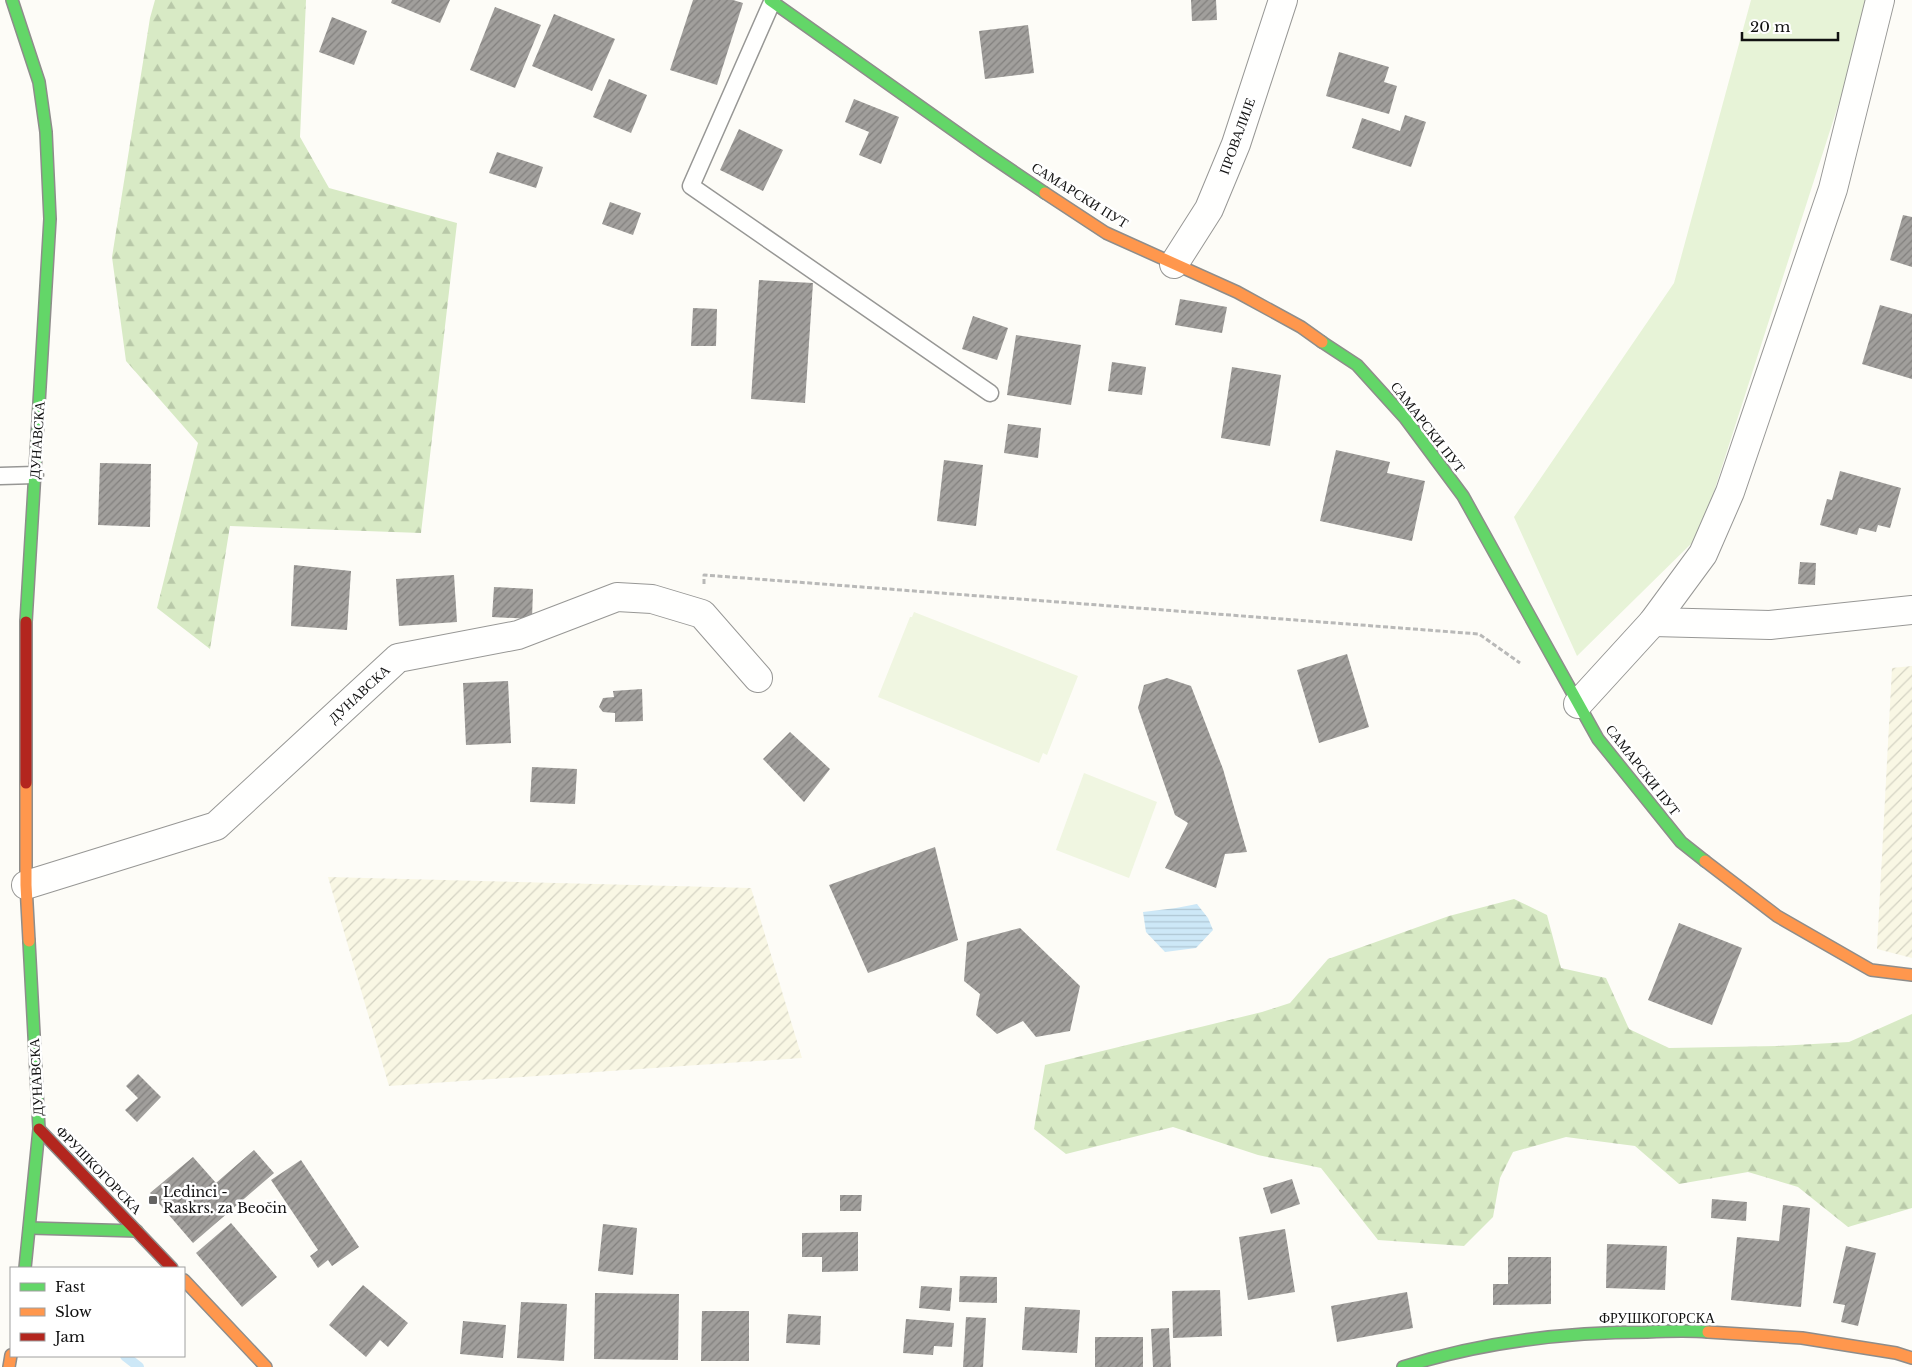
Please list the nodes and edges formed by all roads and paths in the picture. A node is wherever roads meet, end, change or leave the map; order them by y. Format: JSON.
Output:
{"nodes":[{"id":1,"x":12,"y":0,"type":"edge"},
{"id":2,"x":1282,"y":0,"type":"edge"},
{"id":3,"x":1880,"y":0,"type":"edge"},
{"id":4,"x":771,"y":1,"type":"edge"},
{"id":5,"x":1174,"y":264,"type":"junction"},
{"id":6,"x":990,"y":393,"type":"dead end"},
{"id":7,"x":35,"y":475,"type":"junction"},
{"id":8,"x":0,"y":476,"type":"edge"},
{"id":9,"x":1912,"y":610,"type":"edge"},
{"id":10,"x":702,"y":614,"type":"junction"},
{"id":11,"x":1653,"y":622,"type":"junction"},
{"id":12,"x":1525,"y":666,"type":"dead end"},
{"id":13,"x":758,"y":678,"type":"dead end"},
{"id":14,"x":1578,"y":704,"type":"junction"},
{"id":15,"x":26,"y":885,"type":"junction"},
{"id":16,"x":1912,"y":975,"type":"edge"},
{"id":17,"x":39,"y":1129,"type":"junction"},
{"id":18,"x":30,"y":1228,"type":"junction"},
{"id":19,"x":137,"y":1231,"type":"junction"},
{"id":20,"x":25,"y":1267,"type":"edge"},
{"id":21,"x":171,"y":1267,"type":"edge"},
{"id":22,"x":185,"y":1281,"type":"edge"},
{"id":23,"x":1912,"y":1358,"type":"edge"},
{"id":24,"x":266,"y":1367,"type":"edge"},
{"id":25,"x":1403,"y":1367,"type":"edge"}],
"edges":[{"from":1,"to":7,"type":"street","name":"ДУНАВСКА"},
{"from":2,"to":5,"type":"street","name":"ПРОВАЛИЈЕ"},
{"from":3,"to":11,"type":"street"},
{"from":4,"to":5,"type":"street","name":"САМАРСКИ ПУТ"},
{"from":4,"to":6,"type":"lane"},
{"from":5,"to":14,"type":"street","name":"САМАРСКИ ПУТ"},
{"from":7,"to":8,"type":"lane"},
{"from":7,"to":15,"type":"street","name":"ДУНАВСКА"},
{"from":9,"to":11,"type":"street"},
{"from":10,"to":12,"type":"path"},
{"from":10,"to":13,"type":"street"},
{"from":10,"to":15,"type":"street","name":"ДУНАВСКА"},
{"from":11,"to":14,"type":"street"},
{"from":14,"to":16,"type":"street","name":"САМАРСКИ ПУТ"},
{"from":15,"to":17,"type":"street","name":"ДУНАВСКА"},
{"from":17,"to":18,"type":"street","name":"ДУНАВСКА"},
{"from":17,"to":19,"type":"street","name":"ФРУШКОГОРСКА"},
{"from":18,"to":19,"type":"street","name":"ФРУШКОГОРСКА"},
{"from":18,"to":20,"type":"street","name":"ДУНАВСКА"},
{"from":19,"to":21,"type":"street","name":"ФРУШКОГОРСКА"},
{"from":22,"to":24,"type":"street"},
{"from":23,"to":25,"type":"street","name":"ФРУШКОГОРСКА"}]}
